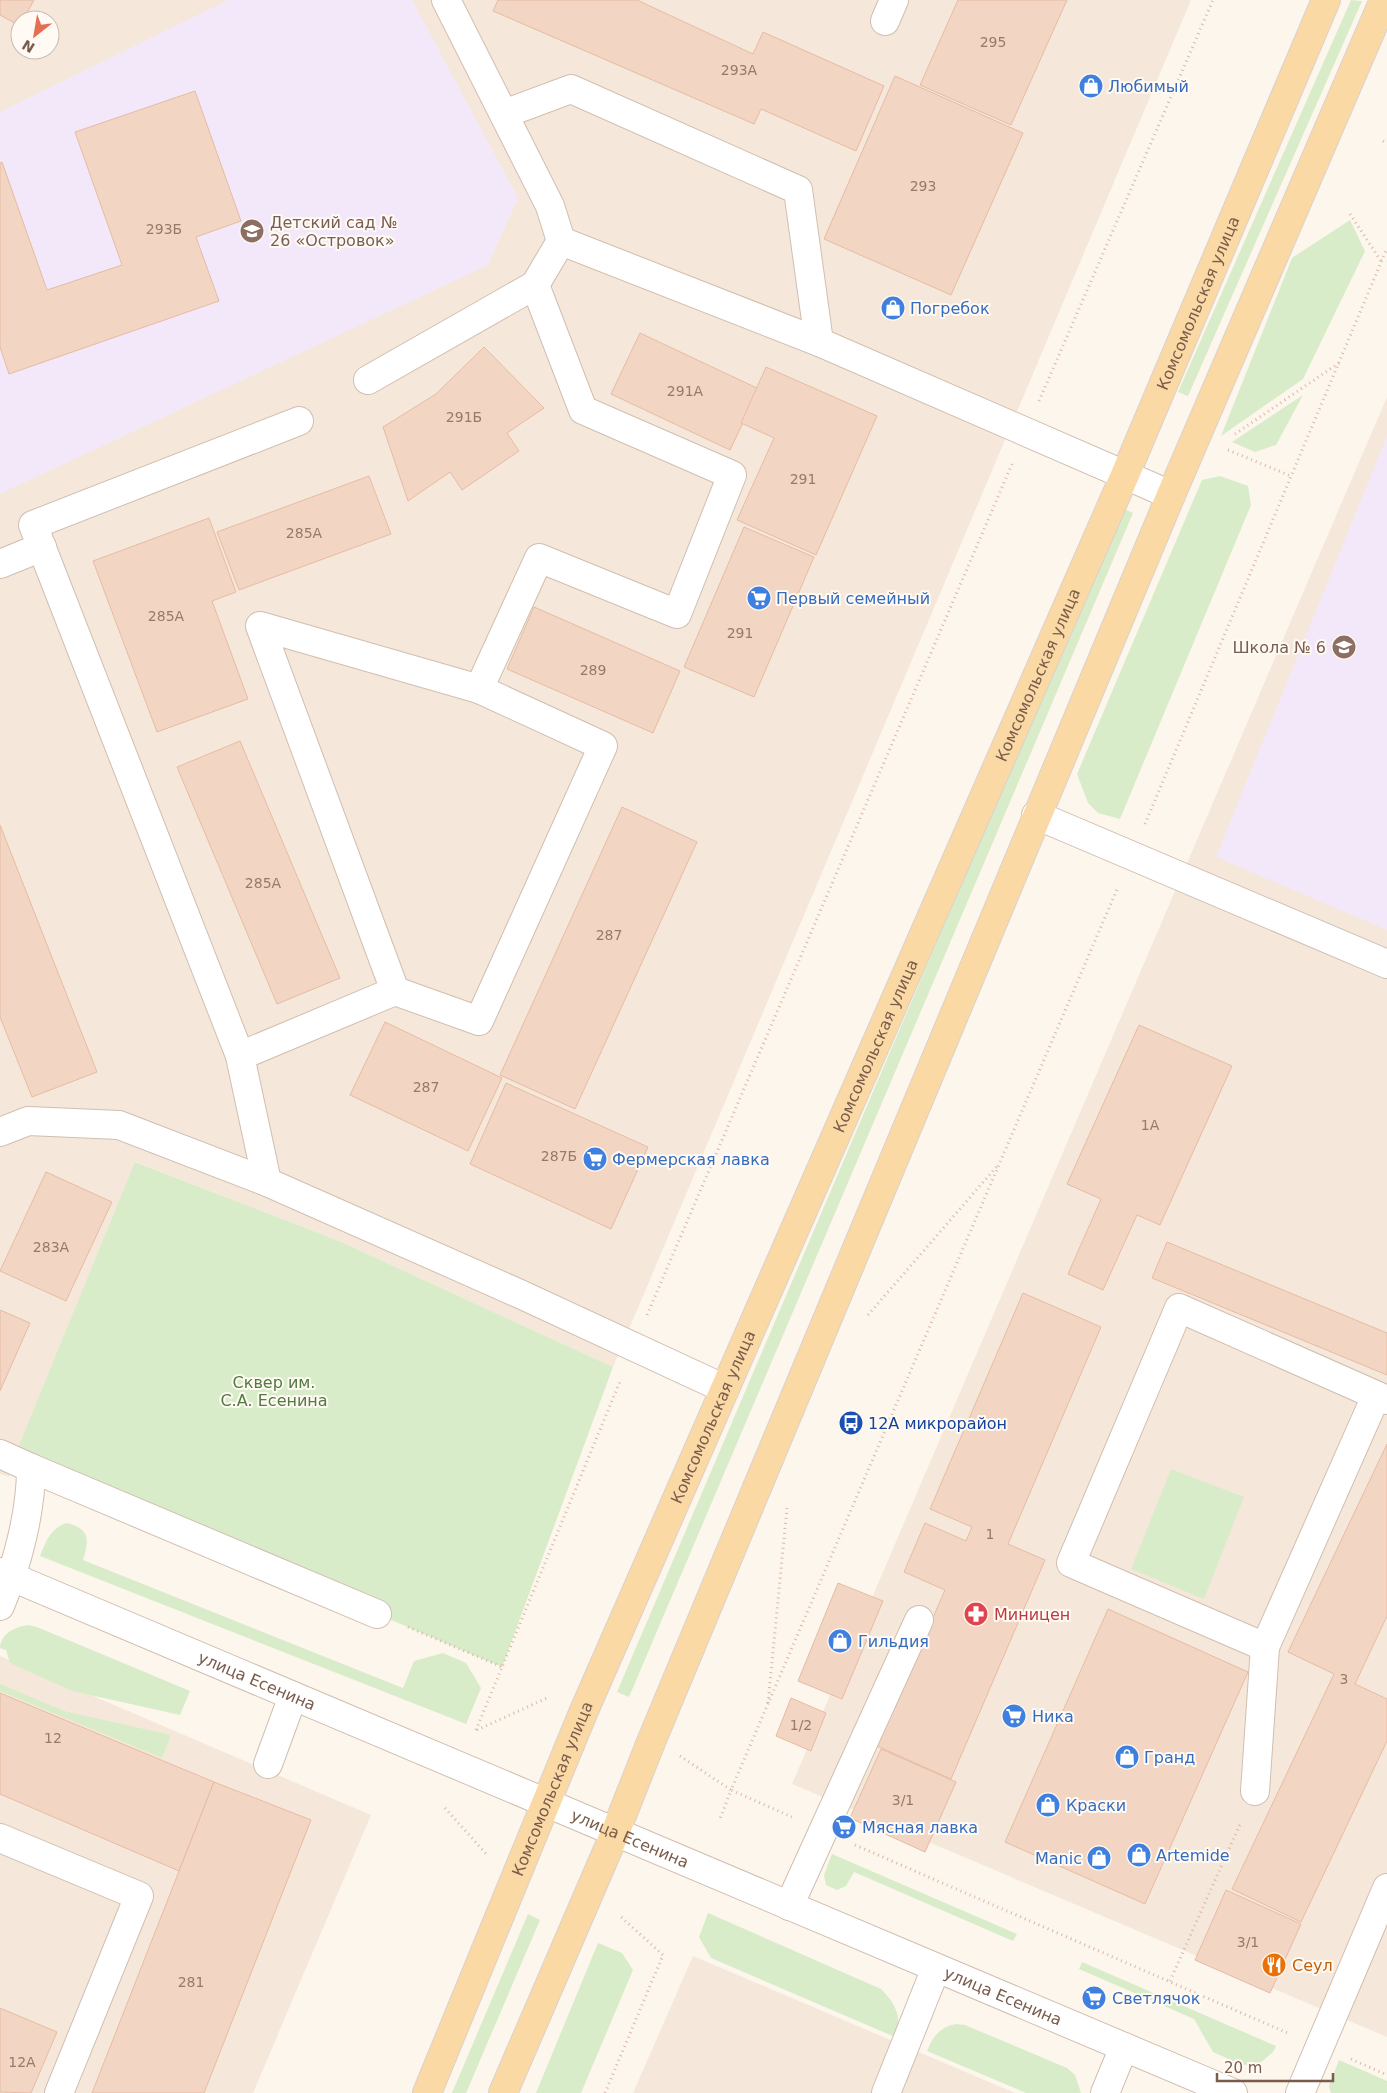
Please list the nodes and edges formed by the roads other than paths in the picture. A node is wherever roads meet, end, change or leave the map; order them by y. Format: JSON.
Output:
{"nodes":[{"id":1,"x":446,"y":0,"type":"edge"},
{"id":2,"x":1326,"y":0,"type":"edge"},
{"id":3,"x":1384,"y":0,"type":"edge"},
{"id":4,"x":504,"y":114,"type":"junction"},
{"id":5,"x":561,"y":241,"type":"junction"},
{"id":6,"x":535,"y":285,"type":"junction"},
{"id":7,"x":819,"y":342,"type":"junction"},
{"id":8,"x":368,"y":380,"type":"dead end"},
{"id":9,"x":299,"y":420,"type":"dead end"},
{"id":10,"x":1125,"y":475,"type":"junction"},
{"id":11,"x":1171,"y":496,"type":"junction"},
{"id":12,"x":42,"y":547,"type":"junction"},
{"id":13,"x":0,"y":564,"type":"edge"},
{"id":14,"x":479,"y":689,"type":"junction"},
{"id":15,"x":1036,"y":816,"type":"junction"},
{"id":16,"x":1387,"y":964,"type":"edge"},
{"id":17,"x":395,"y":991,"type":"junction"},
{"id":18,"x":240,"y":1056,"type":"junction"},
{"id":19,"x":0,"y":1132,"type":"edge"},
{"id":20,"x":267,"y":1182,"type":"junction"},
{"id":21,"x":724,"y":1390,"type":"junction"},
{"id":22,"x":1381,"y":1398,"type":"edge"},
{"id":23,"x":0,"y":1454,"type":"edge"},
{"id":24,"x":31,"y":1468,"type":"junction"},
{"id":25,"x":6,"y":1574,"type":"edge"},
{"id":26,"x":0,"y":1606,"type":"edge"},
{"id":27,"x":377,"y":1614,"type":"road end"},
{"id":28,"x":919,"y":1620,"type":"dead end"},
{"id":29,"x":1265,"y":1647,"type":"junction"},
{"id":30,"x":293,"y":1696,"type":"junction"},
{"id":31,"x":268,"y":1764,"type":"dead end"},
{"id":32,"x":1255,"y":1791,"type":"road end"},
{"id":33,"x":546,"y":1802,"type":"junction"},
{"id":34,"x":615,"y":1833,"type":"junction"},
{"id":35,"x":0,"y":1838,"type":"edge"},
{"id":36,"x":1387,"y":1888,"type":"edge"},
{"id":37,"x":789,"y":1906,"type":"junction"},
{"id":38,"x":936,"y":1968,"type":"junction"},
{"id":39,"x":1124,"y":2047,"type":"junction"},
{"id":40,"x":59,"y":2093,"type":"edge"},
{"id":41,"x":427,"y":2093,"type":"edge"},
{"id":42,"x":503,"y":2093,"type":"edge"},
{"id":43,"x":886,"y":2093,"type":"edge"},
{"id":44,"x":1105,"y":2093,"type":"edge"},
{"id":45,"x":1233,"y":2093,"type":"edge"},
{"id":46,"x":1300,"y":2093,"type":"edge"}],
"edges":[{"from":1,"to":4,"type":"street"},
{"from":2,"to":10,"type":"main road","name":"Комсомольская улица"},
{"from":3,"to":11,"type":"main road"},
{"from":4,"to":5,"type":"street"},
{"from":4,"to":7,"type":"street"},
{"from":5,"to":6,"type":"street"},
{"from":5,"to":7,"type":"street"},
{"from":6,"to":8,"type":"street"},
{"from":6,"to":14,"type":"street"},
{"from":7,"to":10,"type":"street"},
{"from":9,"to":12,"type":"street"},
{"from":10,"to":11,"type":"street"},
{"from":10,"to":21,"type":"main road","name":"Комсомольская улица"},
{"from":11,"to":15,"type":"main road"},
{"from":12,"to":13,"type":"street"},
{"from":12,"to":18,"type":"street"},
{"from":14,"to":17,"type":"street"},
{"from":14,"to":17,"type":"street"},
{"from":15,"to":16,"type":"street"},
{"from":15,"to":34,"type":"main road"},
{"from":17,"to":18,"type":"street"},
{"from":18,"to":20,"type":"street"},
{"from":19,"to":20,"type":"street"},
{"from":20,"to":21,"type":"street"},
{"from":21,"to":33,"type":"main road","name":"Комсомольская улица"},
{"from":22,"to":29,"type":"street"},
{"from":22,"to":29,"type":"street"},
{"from":23,"to":24,"type":"street"},
{"from":24,"to":25,"type":"street"},
{"from":24,"to":27,"type":"street"},
{"from":25,"to":26,"type":"street"},
{"from":25,"to":30,"type":"street","name":"улица Есенина"},
{"from":28,"to":37,"type":"street"},
{"from":29,"to":32,"type":"street"},
{"from":30,"to":31,"type":"street"},
{"from":30,"to":33,"type":"street","name":"улица Есенина"},
{"from":33,"to":34,"type":"street","name":"улица Есенина"},
{"from":33,"to":41,"type":"main road","name":"Комсомольская улица"},
{"from":34,"to":37,"type":"street","name":"улица Есенина"},
{"from":34,"to":42,"type":"main road"},
{"from":35,"to":40,"type":"street"},
{"from":36,"to":46,"type":"street"},
{"from":37,"to":38,"type":"street","name":"улица Есенина"},
{"from":38,"to":39,"type":"street","name":"улица Есенина"},
{"from":38,"to":43,"type":"street"},
{"from":39,"to":44,"type":"street"},
{"from":39,"to":45,"type":"street","name":"улица Есенина"}]}
